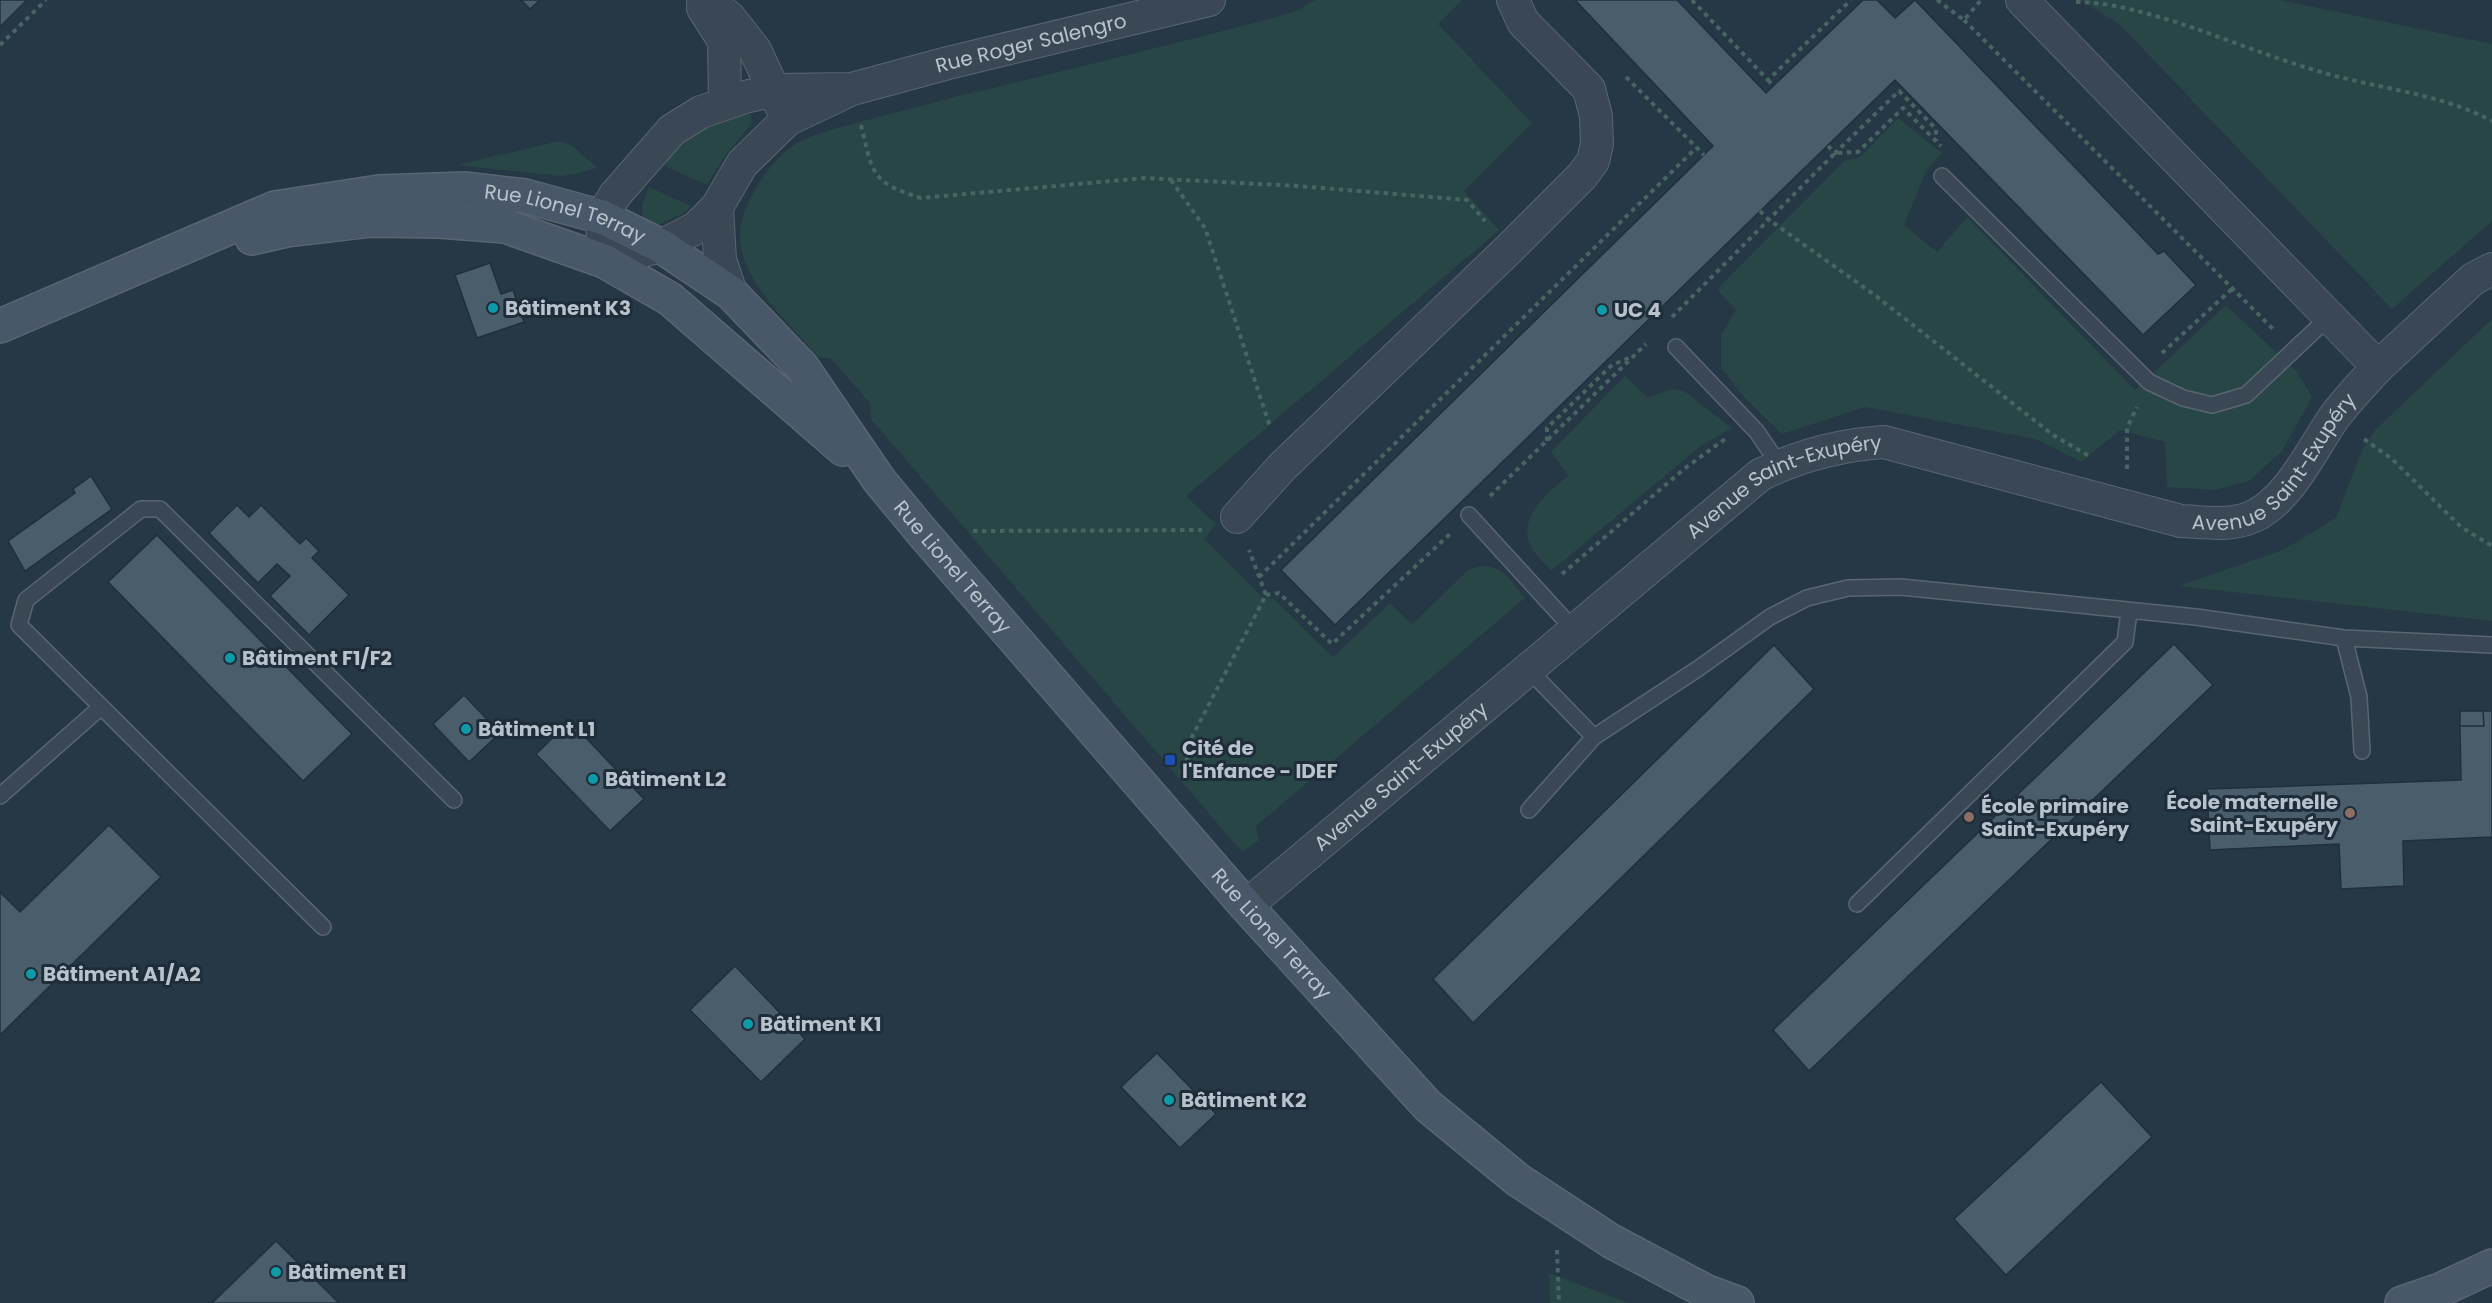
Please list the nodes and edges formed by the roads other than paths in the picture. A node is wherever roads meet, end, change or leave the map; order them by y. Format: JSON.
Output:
{"nodes":[{"id":1,"x":698,"y":0,"type":"edge"},
{"id":2,"x":703,"y":0,"type":"edge"},
{"id":3,"x":1209,"y":0,"type":"edge"},
{"id":4,"x":1513,"y":0,"type":"edge"},
{"id":5,"x":2023,"y":1,"type":"edge"},
{"id":6,"x":852,"y":89,"type":"junction"},
{"id":7,"x":775,"y":90,"type":"junction"},
{"id":8,"x":725,"y":103,"type":"junction"},
{"id":9,"x":787,"y":120,"type":"junction"},
{"id":10,"x":1942,"y":176,"type":"dead end"},
{"id":11,"x":717,"y":207,"type":"junction"},
{"id":12,"x":602,"y":217,"type":"junction"},
{"id":13,"x":661,"y":246,"type":"junction"},
{"id":14,"x":153,"y":260,"type":"junction"},
{"id":15,"x":604,"y":261,"type":"junction"},
{"id":16,"x":2492,"y":268,"type":"edge"},
{"id":17,"x":731,"y":293,"type":"junction"},
{"id":18,"x":2330,"y":317,"type":"junction"},
{"id":19,"x":0,"y":326,"type":"edge"},
{"id":20,"x":1676,"y":347,"type":"dead end"},
{"id":21,"x":2378,"y":367,"type":"junction"},
{"id":22,"x":1780,"y":466,"type":"junction"},
{"id":23,"x":879,"y":480,"type":"junction"},
{"id":24,"x":1469,"y":515,"type":"road end"},
{"id":25,"x":1237,"y":517,"type":"road end"},
{"id":26,"x":2129,"y":612,"type":"junction"},
{"id":27,"x":1575,"y":631,"type":"junction"},
{"id":28,"x":2344,"y":638,"type":"junction"},
{"id":29,"x":2492,"y":645,"type":"edge"},
{"id":30,"x":1529,"y":670,"type":"junction"},
{"id":31,"x":101,"y":707,"type":"junction"},
{"id":32,"x":1594,"y":737,"type":"junction"},
{"id":33,"x":2362,"y":752,"type":"dead end"},
{"id":34,"x":0,"y":796,"type":"edge"},
{"id":35,"x":454,"y":800,"type":"dead end"},
{"id":36,"x":1529,"y":810,"type":"dead end"},
{"id":37,"x":1857,"y":904,"type":"dead end"},
{"id":38,"x":1246,"y":906,"type":"junction"},
{"id":39,"x":323,"y":927,"type":"dead end"},
{"id":40,"x":2492,"y":1266,"type":"edge"},
{"id":41,"x":1737,"y":1303,"type":"edge"},
{"id":42,"x":2402,"y":1303,"type":"edge"}],
"edges":[{"from":1,"to":8,"type":"street"},
{"from":2,"to":7,"type":"street"},
{"from":3,"to":6,"type":"street","name":"Rue Roger Salengro"},
{"from":4,"to":25,"type":"street"},
{"from":5,"to":18,"type":"street","name":"Avenue Saint-Exupéry"},
{"from":6,"to":7,"type":"street","name":"Rue Roger Salengro"},
{"from":6,"to":9,"type":"street","name":"Rue Roger Salengro"},
{"from":7,"to":8,"type":"street","name":"Rue Roger Salengro"},
{"from":7,"to":9,"type":"street"},
{"from":8,"to":12,"type":"street","name":"Rue Roger Salengro"},
{"from":9,"to":11,"type":"street","name":"Rue Roger Salengro"},
{"from":10,"to":18,"type":"lane"},
{"from":11,"to":13,"type":"street","name":"Rue Roger Salengro"},
{"from":11,"to":17,"type":"street"},
{"from":12,"to":13,"type":"main road","name":"Rue Lionel Terray"},
{"from":12,"to":14,"type":"main road","name":"Rue Lionel Terray"},
{"from":12,"to":15,"type":"street"},
{"from":13,"to":15,"type":"street","name":"Rue Roger Salengro"},
{"from":13,"to":17,"type":"main road","name":"Rue Lionel Terray"},
{"from":14,"to":15,"type":"main road","name":"Rue Lionel Terray"},
{"from":14,"to":19,"type":"main road","name":"Rue Lionel Terray"},
{"from":15,"to":23,"type":"main road","name":"Rue Lionel Terray"},
{"from":16,"to":21,"type":"street","name":"Avenue Saint-Exupéry"},
{"from":17,"to":23,"type":"main road","name":"Rue Lionel Terray"},
{"from":18,"to":21,"type":"street","name":"Avenue Saint-Exupéry"},
{"from":20,"to":22,"type":"lane"},
{"from":21,"to":22,"type":"street","name":"Avenue Saint-Exupéry"},
{"from":22,"to":27,"type":"street","name":"Avenue Saint-Exupéry"},
{"from":23,"to":38,"type":"main road","name":"Rue Lionel Terray"},
{"from":24,"to":27,"type":"lane"},
{"from":26,"to":28,"type":"lane"},
{"from":26,"to":32,"type":"lane"},
{"from":26,"to":37,"type":"lane"},
{"from":27,"to":30,"type":"street","name":"Avenue Saint-Exupéry"},
{"from":28,"to":29,"type":"lane"},
{"from":28,"to":33,"type":"lane"},
{"from":30,"to":32,"type":"lane"},
{"from":30,"to":38,"type":"street","name":"Avenue Saint-Exupéry"},
{"from":31,"to":34,"type":"lane"},
{"from":31,"to":35,"type":"lane"},
{"from":31,"to":39,"type":"lane"},
{"from":32,"to":36,"type":"lane"},
{"from":38,"to":41,"type":"main road","name":"Rue Lionel Terray"},
{"from":40,"to":42,"type":"main road"}]}
